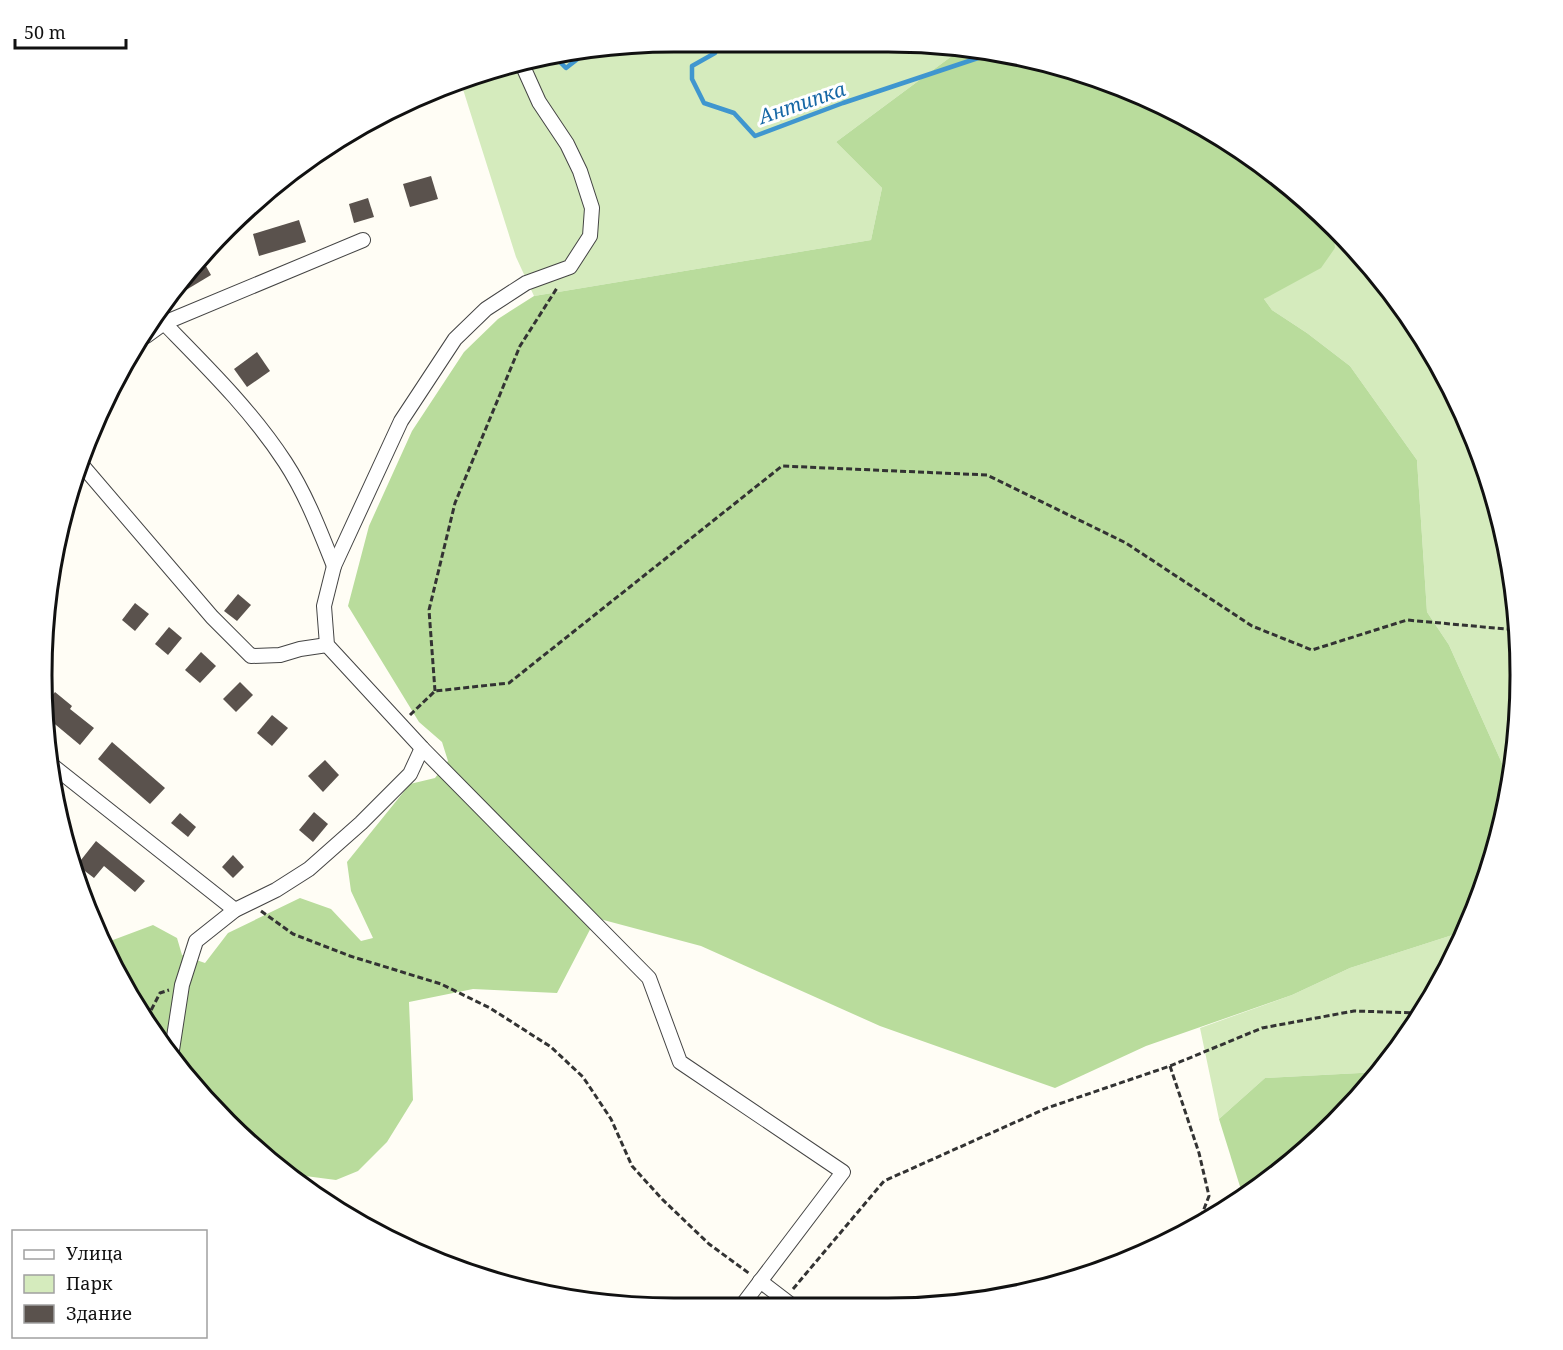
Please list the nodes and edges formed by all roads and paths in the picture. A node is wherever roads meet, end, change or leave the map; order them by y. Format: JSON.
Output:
{"nodes":[{"id":1,"x":525,"y":71,"type":"edge"},
{"id":2,"x":363,"y":240,"type":"dead end"},
{"id":3,"x":558,"y":287,"type":"dead end"},
{"id":4,"x":166,"y":317,"type":"edge"},
{"id":5,"x":163,"y":321,"type":"edge"},
{"id":6,"x":87,"y":471,"type":"edge"},
{"id":7,"x":334,"y":566,"type":"junction"},
{"id":8,"x":1509,"y":629,"type":"edge"},
{"id":9,"x":327,"y":645,"type":"junction"},
{"id":10,"x":435,"y":691,"type":"junction"},
{"id":11,"x":401,"y":724,"type":"junction"},
{"id":12,"x":422,"y":747,"type":"junction"},
{"id":13,"x":60,"y":772,"type":"edge"},
{"id":14,"x":250,"y":903,"type":"junction"},
{"id":15,"x":235,"y":910,"type":"junction"},
{"id":16,"x":182,"y":985,"type":"junction"},
{"id":17,"x":151,"y":1011,"type":"edge"},
{"id":18,"x":1411,"y":1013,"type":"edge"},
{"id":19,"x":173,"y":1043,"type":"edge"},
{"id":20,"x":1170,"y":1066,"type":"junction"},
{"id":21,"x":1203,"y":1212,"type":"edge"},
{"id":22,"x":760,"y":1281,"type":"junction"},
{"id":23,"x":747,"y":1298,"type":"edge"},
{"id":24,"x":782,"y":1298,"type":"edge"},
{"id":25,"x":793,"y":1298,"type":"edge"}],
"edges":[{"from":1,"to":7,"type":"street"},
{"from":2,"to":4,"type":"street"},
{"from":3,"to":10,"type":"path"},
{"from":5,"to":7,"type":"street"},
{"from":6,"to":9,"type":"street"},
{"from":7,"to":9,"type":"street"},
{"from":8,"to":10,"type":"path"},
{"from":9,"to":11,"type":"street"},
{"from":10,"to":11,"type":"path"},
{"from":11,"to":12,"type":"street"},
{"from":12,"to":14,"type":"street"},
{"from":12,"to":22,"type":"street"},
{"from":13,"to":15,"type":"street"},
{"from":14,"to":15,"type":"street"},
{"from":14,"to":22,"type":"path"},
{"from":15,"to":16,"type":"street"},
{"from":16,"to":17,"type":"path"},
{"from":16,"to":19,"type":"street"},
{"from":18,"to":20,"type":"path"},
{"from":20,"to":21,"type":"path"},
{"from":20,"to":25,"type":"path"},
{"from":22,"to":23,"type":"street"},
{"from":22,"to":24,"type":"street"}]}
